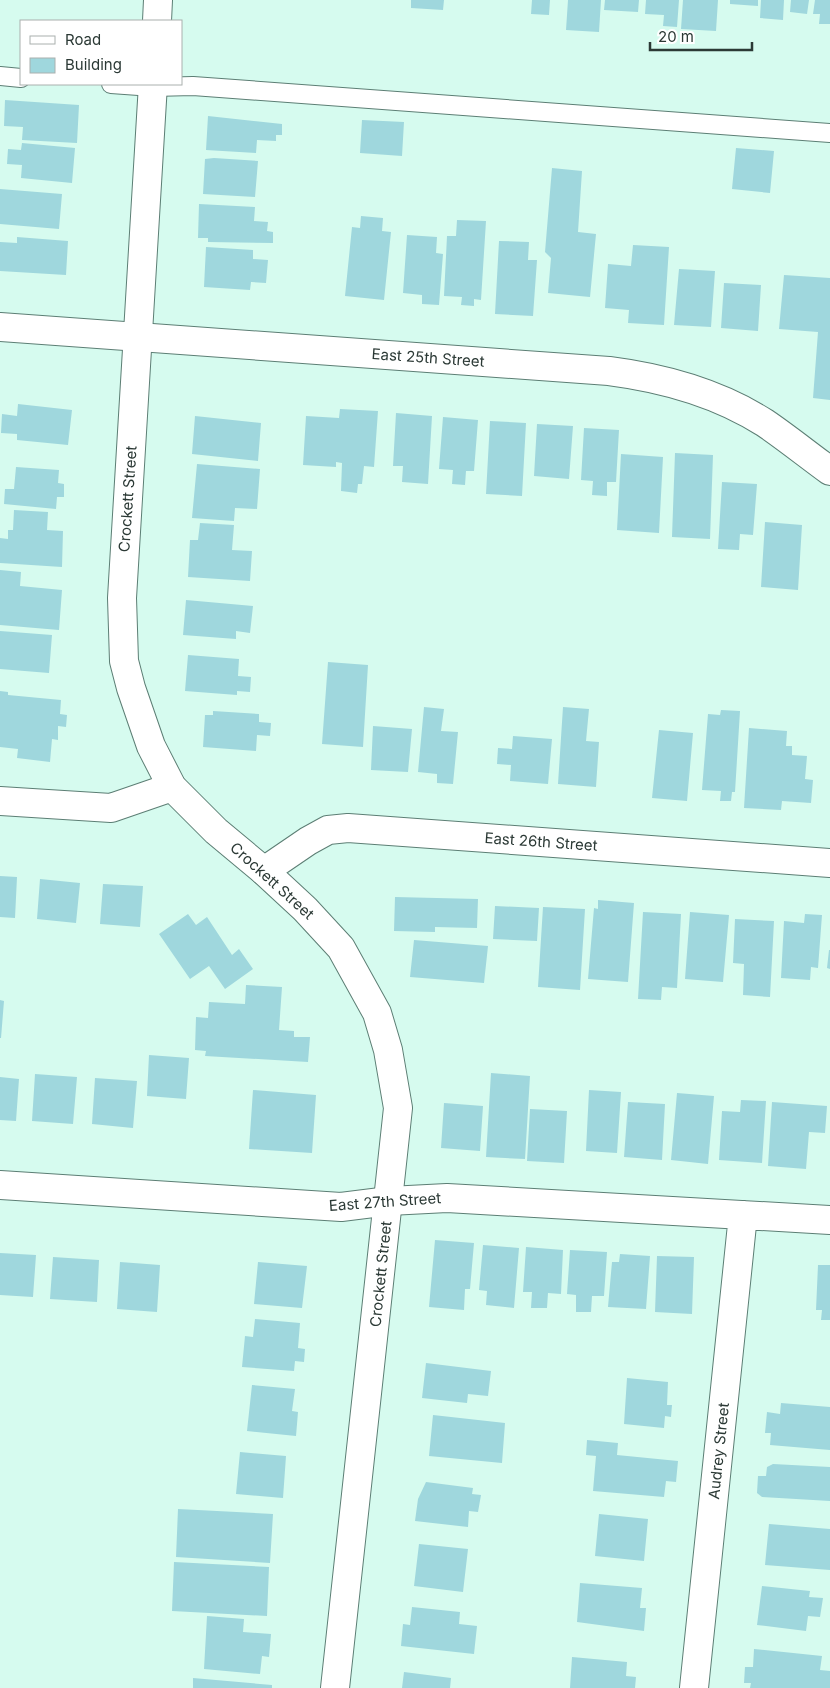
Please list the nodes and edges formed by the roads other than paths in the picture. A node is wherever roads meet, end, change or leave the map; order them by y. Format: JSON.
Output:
{"nodes":[{"id":1,"x":158,"y":0,"type":"edge"},
{"id":2,"x":157,"y":20,"type":"edge"},
{"id":3,"x":0,"y":76,"type":"edge"},
{"id":4,"x":20,"y":78,"type":"edge"},
{"id":5,"x":153,"y":85,"type":"edge"},
{"id":6,"x":830,"y":133,"type":"edge"},
{"id":7,"x":0,"y":327,"type":"edge"},
{"id":8,"x":139,"y":337,"type":"junction"},
{"id":9,"x":830,"y":471,"type":"edge"},
{"id":10,"x":172,"y":787,"type":"junction"},
{"id":11,"x":0,"y":801,"type":"edge"},
{"id":12,"x":830,"y":863,"type":"edge"},
{"id":13,"x":264,"y":871,"type":"junction"},
{"id":14,"x":0,"y":1185,"type":"edge"},
{"id":15,"x":389,"y":1201,"type":"junction"},
{"id":16,"x":743,"y":1215,"type":"junction"},
{"id":17,"x":830,"y":1220,"type":"edge"},
{"id":18,"x":335,"y":1688,"type":"edge"},
{"id":19,"x":694,"y":1688,"type":"edge"}],
"edges":[{"from":1,"to":2,"type":"street"},
{"from":3,"to":4,"type":"lane"},
{"from":5,"to":6,"type":"lane"},
{"from":5,"to":8,"type":"street","name":"Crockett Street"},
{"from":7,"to":8,"type":"street","name":"East 25th Street"},
{"from":8,"to":9,"type":"street","name":"East 25th Street"},
{"from":8,"to":10,"type":"street","name":"Crockett Street"},
{"from":10,"to":11,"type":"street"},
{"from":10,"to":13,"type":"street","name":"Crockett Street"},
{"from":12,"to":13,"type":"street","name":"East 26th Street"},
{"from":13,"to":15,"type":"street","name":"Crockett Street"},
{"from":14,"to":15,"type":"street","name":"East 27th Street"},
{"from":15,"to":16,"type":"street","name":"East 27th Street"},
{"from":15,"to":18,"type":"street","name":"Crockett Street"},
{"from":16,"to":17,"type":"street","name":"East 27th Street"},
{"from":16,"to":19,"type":"street","name":"Audrey Street"}]}
